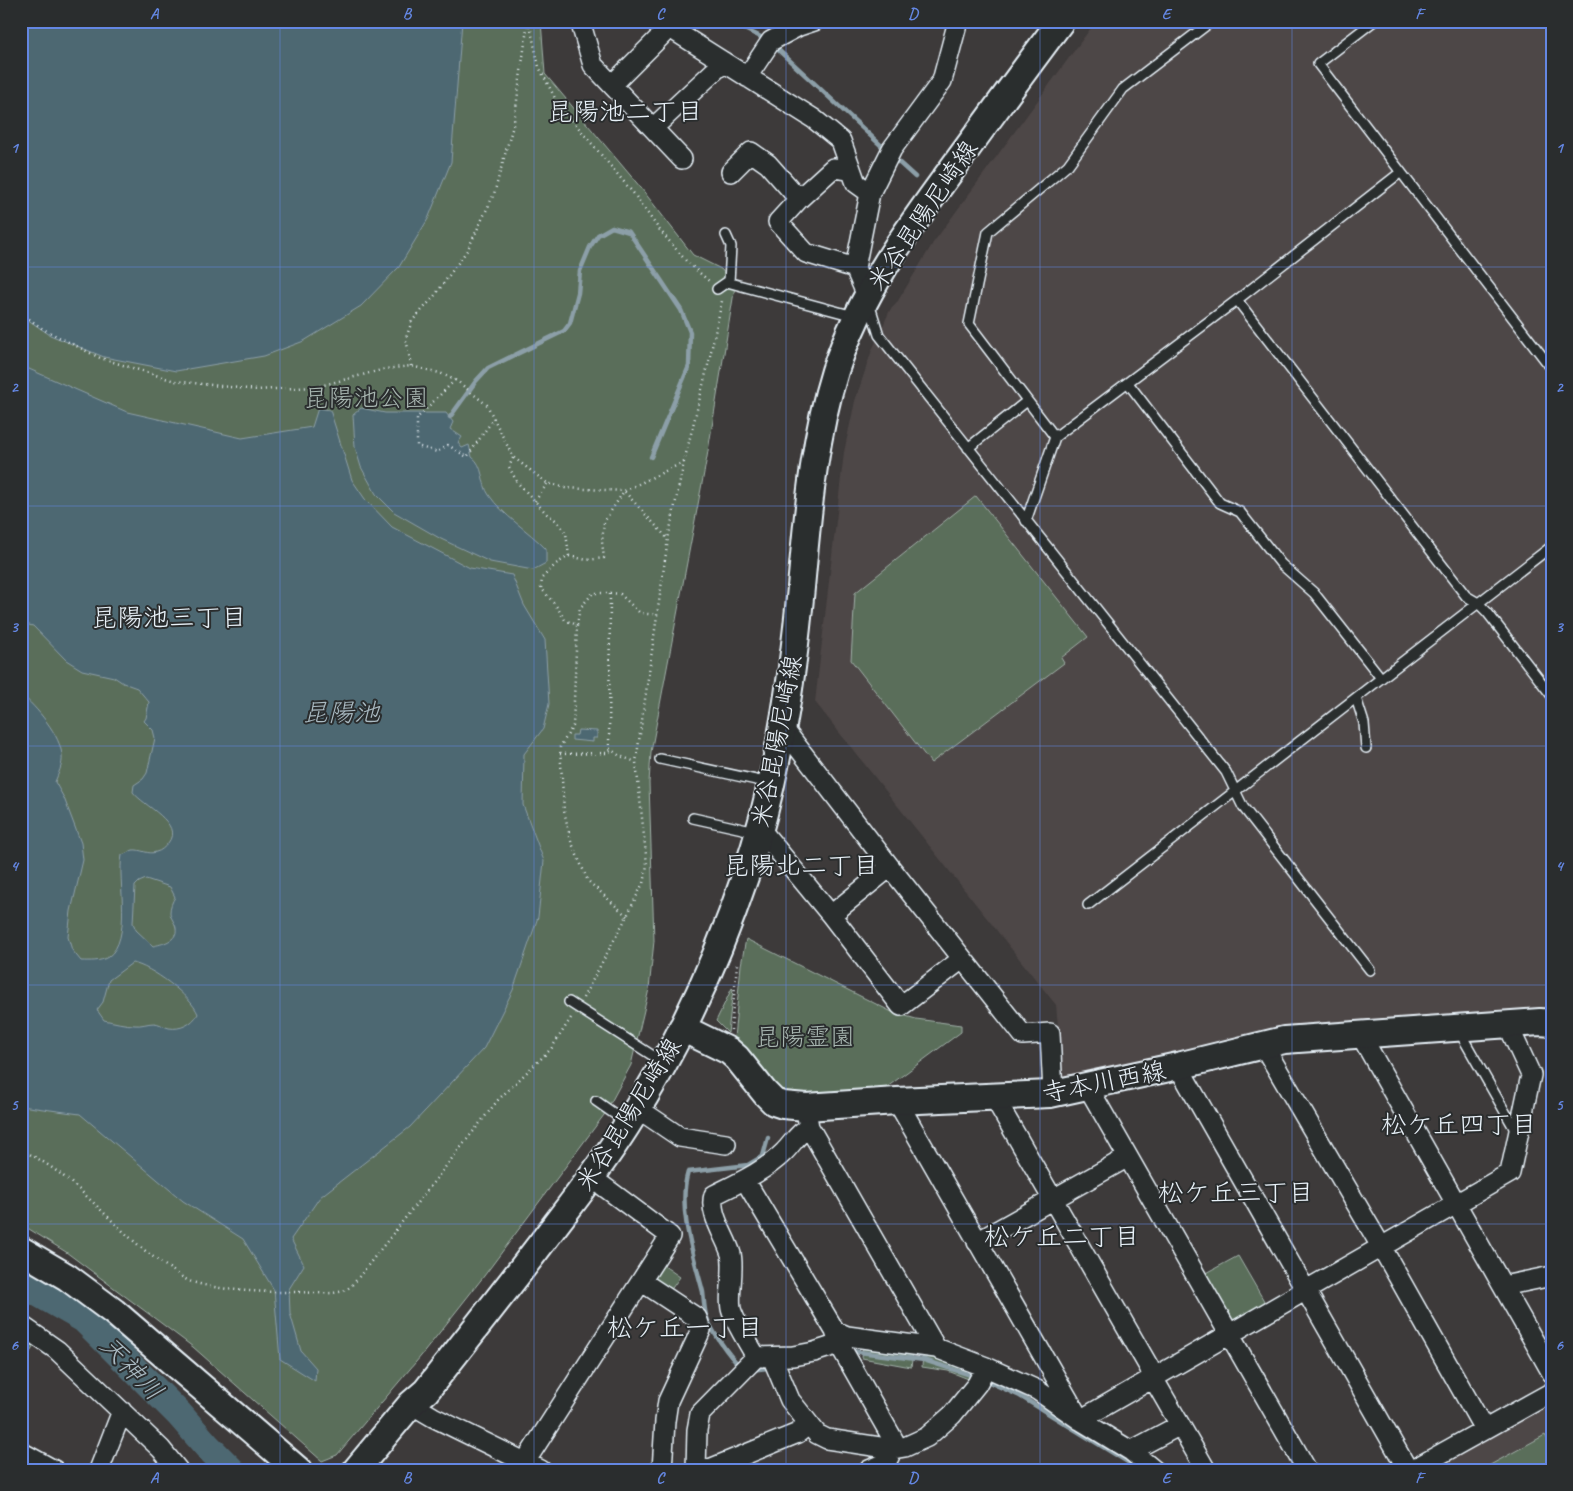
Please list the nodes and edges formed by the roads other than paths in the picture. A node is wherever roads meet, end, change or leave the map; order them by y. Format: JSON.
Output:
{"nodes":[{"id":1,"x":580,"y":21,"type":"edge"},
{"id":2,"x":814,"y":21,"type":"edge"},
{"id":3,"x":958,"y":21,"type":"edge"},
{"id":4,"x":1212,"y":21,"type":"edge"},
{"id":5,"x":1374,"y":21,"type":"edge"},
{"id":6,"x":664,"y":25,"type":"edge"},
{"id":7,"x":1050,"y":25,"type":"edge"},
{"id":8,"x":724,"y":62,"type":"junction"},
{"id":9,"x":746,"y":77,"type":"junction"},
{"id":10,"x":612,"y":84,"type":"junction"},
{"id":11,"x":654,"y":128,"type":"junction"},
{"id":12,"x":682,"y":159,"type":"dead end"},
{"id":13,"x":850,"y":170,"type":"junction"},
{"id":14,"x":731,"y":172,"type":"dead end"},
{"id":15,"x":1401,"y":172,"type":"junction"},
{"id":16,"x":870,"y":193,"type":"junction"},
{"id":17,"x":800,"y":199,"type":"junction"},
{"id":18,"x":726,"y":235,"type":"dead end"},
{"id":19,"x":855,"y":268,"type":"junction"},
{"id":20,"x":729,"y":282,"type":"junction"},
{"id":21,"x":716,"y":289,"type":"road end"},
{"id":22,"x":1237,"y":300,"type":"junction"},
{"id":23,"x":862,"y":306,"type":"junction"},
{"id":24,"x":1552,"y":369,"type":"edge"},
{"id":25,"x":1128,"y":383,"type":"junction"},
{"id":26,"x":1027,"y":401,"type":"junction"},
{"id":27,"x":1055,"y":437,"type":"junction"},
{"id":28,"x":968,"y":448,"type":"junction"},
{"id":29,"x":1026,"y":521,"type":"junction"},
{"id":30,"x":1552,"y":546,"type":"edge"},
{"id":31,"x":1478,"y":603,"type":"junction"},
{"id":32,"x":1381,"y":678,"type":"junction"},
{"id":33,"x":1552,"y":696,"type":"edge"},
{"id":34,"x":1356,"y":698,"type":"junction"},
{"id":35,"x":783,"y":728,"type":"junction"},
{"id":36,"x":1366,"y":748,"type":"dead end"},
{"id":37,"x":660,"y":759,"type":"dead end"},
{"id":38,"x":772,"y":783,"type":"junction"},
{"id":39,"x":1235,"y":791,"type":"junction"},
{"id":40,"x":693,"y":818,"type":"dead end"},
{"id":41,"x":760,"y":831,"type":"junction"},
{"id":42,"x":890,"y":868,"type":"junction"},
{"id":43,"x":1088,"y":905,"type":"dead end"},
{"id":44,"x":831,"y":914,"type":"junction"},
{"id":45,"x":962,"y":958,"type":"junction"},
{"id":46,"x":1370,"y":970,"type":"dead end"},
{"id":47,"x":569,"y":1002,"type":"dead end"},
{"id":48,"x":1552,"y":1023,"type":"edge"},
{"id":49,"x":1508,"y":1025,"type":"junction"},
{"id":50,"x":682,"y":1028,"type":"junction"},
{"id":51,"x":1458,"y":1029,"type":"junction"},
{"id":52,"x":1360,"y":1034,"type":"junction"},
{"id":53,"x":1263,"y":1044,"type":"junction"},
{"id":54,"x":664,"y":1063,"type":"junction"},
{"id":55,"x":1178,"y":1066,"type":"junction"},
{"id":56,"x":1088,"y":1087,"type":"junction"},
{"id":57,"x":1053,"y":1093,"type":"junction"},
{"id":58,"x":994,"y":1097,"type":"junction"},
{"id":59,"x":897,"y":1101,"type":"junction"},
{"id":60,"x":596,"y":1102,"type":"dead end"},
{"id":61,"x":633,"y":1116,"type":"junction"},
{"id":62,"x":807,"y":1117,"type":"junction"},
{"id":63,"x":1518,"y":1135,"type":"junction"},
{"id":64,"x":726,"y":1144,"type":"dead end"},
{"id":65,"x":1128,"y":1157,"type":"junction"},
{"id":66,"x":591,"y":1177,"type":"junction"},
{"id":67,"x":745,"y":1180,"type":"junction"},
{"id":68,"x":1053,"y":1199,"type":"junction"},
{"id":69,"x":1457,"y":1205,"type":"junction"},
{"id":70,"x":977,"y":1242,"type":"junction"},
{"id":71,"x":1382,"y":1248,"type":"junction"},
{"id":72,"x":21,"y":1250,"type":"edge"},
{"id":73,"x":1552,"y":1276,"type":"edge"},
{"id":74,"x":641,"y":1281,"type":"junction"},
{"id":75,"x":1503,"y":1286,"type":"junction"},
{"id":76,"x":1305,"y":1291,"type":"junction"},
{"id":77,"x":21,"y":1325,"type":"edge"},
{"id":78,"x":1229,"y":1334,"type":"junction"},
{"id":79,"x":837,"y":1337,"type":"junction"},
{"id":80,"x":936,"y":1348,"type":"junction"},
{"id":81,"x":764,"y":1357,"type":"junction"},
{"id":82,"x":986,"y":1367,"type":"junction"},
{"id":83,"x":1552,"y":1373,"type":"edge"},
{"id":84,"x":1153,"y":1378,"type":"junction"},
{"id":85,"x":1552,"y":1392,"type":"edge"},
{"id":86,"x":411,"y":1404,"type":"junction"},
{"id":87,"x":122,"y":1411,"type":"junction"},
{"id":88,"x":1080,"y":1420,"type":"junction"},
{"id":89,"x":808,"y":1425,"type":"junction"},
{"id":90,"x":1180,"y":1425,"type":"junction"},
{"id":91,"x":1484,"y":1429,"type":"junction"},
{"id":92,"x":893,"y":1449,"type":"junction"},
{"id":93,"x":1131,"y":1451,"type":"junction"},
{"id":94,"x":21,"y":1452,"type":"edge"},
{"id":95,"x":533,"y":1466,"type":"edge"},
{"id":96,"x":43,"y":1467,"type":"edge"},
{"id":97,"x":99,"y":1470,"type":"edge"},
{"id":98,"x":178,"y":1470,"type":"edge"},
{"id":99,"x":298,"y":1470,"type":"edge"},
{"id":100,"x":356,"y":1470,"type":"edge"},
{"id":101,"x":662,"y":1470,"type":"edge"},
{"id":102,"x":696,"y":1470,"type":"edge"},
{"id":103,"x":707,"y":1470,"type":"edge"},
{"id":104,"x":868,"y":1470,"type":"edge"},
{"id":105,"x":1154,"y":1470,"type":"edge"},
{"id":106,"x":1206,"y":1470,"type":"edge"},
{"id":107,"x":1307,"y":1470,"type":"edge"},
{"id":108,"x":1408,"y":1470,"type":"edge"},
{"id":109,"x":1412,"y":1470,"type":"edge"}],
"edges":[{"from":1,"to":10,"type":"street"},
{"from":2,"to":9,"type":"street"},
{"from":3,"to":16,"type":"street"},
{"from":4,"to":26,"type":"lane"},
{"from":5,"to":15,"type":"lane"},
{"from":6,"to":8,"type":"street"},
{"from":6,"to":10,"type":"street"},
{"from":7,"to":23,"type":"main road","name":"米谷昆陽尼崎線"},
{"from":8,"to":9,"type":"street"},
{"from":8,"to":11,"type":"street"},
{"from":9,"to":13,"type":"street"},
{"from":10,"to":11,"type":"street"},
{"from":11,"to":12,"type":"street"},
{"from":13,"to":16,"type":"street"},
{"from":13,"to":17,"type":"street"},
{"from":14,"to":17,"type":"street"},
{"from":15,"to":22,"type":"lane"},
{"from":15,"to":24,"type":"lane"},
{"from":16,"to":19,"type":"street"},
{"from":17,"to":19,"type":"street"},
{"from":18,"to":20,"type":"lane"},
{"from":19,"to":23,"type":"street"},
{"from":20,"to":21,"type":"lane"},
{"from":20,"to":23,"type":"lane"},
{"from":22,"to":25,"type":"lane"},
{"from":22,"to":31,"type":"lane"},
{"from":23,"to":28,"type":"lane"},
{"from":23,"to":35,"type":"main road","name":"米谷昆陽尼崎線"},
{"from":25,"to":27,"type":"lane"},
{"from":25,"to":32,"type":"lane"},
{"from":26,"to":27,"type":"lane"},
{"from":26,"to":28,"type":"lane"},
{"from":27,"to":29,"type":"lane"},
{"from":28,"to":29,"type":"lane"},
{"from":29,"to":39,"type":"lane"},
{"from":30,"to":31,"type":"lane"},
{"from":31,"to":32,"type":"lane"},
{"from":31,"to":33,"type":"lane"},
{"from":32,"to":34,"type":"lane"},
{"from":34,"to":36,"type":"lane"},
{"from":34,"to":39,"type":"lane"},
{"from":35,"to":38,"type":"main road","name":"米谷昆陽尼崎線"},
{"from":35,"to":42,"type":"street"},
{"from":37,"to":38,"type":"lane"},
{"from":38,"to":41,"type":"main road","name":"米谷昆陽尼崎線"},
{"from":39,"to":43,"type":"lane"},
{"from":39,"to":46,"type":"lane"},
{"from":40,"to":41,"type":"lane"},
{"from":41,"to":44,"type":"street"},
{"from":41,"to":50,"type":"main road","name":"米谷昆陽尼崎線"},
{"from":42,"to":44,"type":"street"},
{"from":42,"to":45,"type":"street"},
{"from":44,"to":45,"type":"street"},
{"from":45,"to":57,"type":"street"},
{"from":47,"to":54,"type":"lane"},
{"from":48,"to":49,"type":"main road","name":"寺本川西線"},
{"from":49,"to":51,"type":"main road","name":"寺本川西線"},
{"from":49,"to":63,"type":"street"},
{"from":50,"to":54,"type":"main road","name":"米谷昆陽尼崎線"},
{"from":50,"to":62,"type":"main road","name":"寺本川西線"},
{"from":51,"to":52,"type":"main road","name":"寺本川西線"},
{"from":51,"to":63,"type":"lane"},
{"from":52,"to":53,"type":"main road","name":"寺本川西線"},
{"from":52,"to":69,"type":"street"},
{"from":53,"to":55,"type":"main road","name":"寺本川西線"},
{"from":53,"to":71,"type":"street"},
{"from":54,"to":61,"type":"main road","name":"米谷昆陽尼崎線"},
{"from":55,"to":56,"type":"main road","name":"寺本川西線"},
{"from":55,"to":76,"type":"street"},
{"from":56,"to":57,"type":"main road","name":"寺本川西線"},
{"from":56,"to":65,"type":"street"},
{"from":57,"to":58,"type":"main road","name":"寺本川西線"},
{"from":58,"to":59,"type":"main road","name":"寺本川西線"},
{"from":58,"to":68,"type":"street"},
{"from":59,"to":62,"type":"main road","name":"寺本川西線"},
{"from":59,"to":70,"type":"street"},
{"from":60,"to":61,"type":"lane"},
{"from":61,"to":64,"type":"street"},
{"from":61,"to":66,"type":"main road","name":"米谷昆陽尼崎線"},
{"from":62,"to":67,"type":"street"},
{"from":62,"to":80,"type":"street"},
{"from":63,"to":69,"type":"street"},
{"from":65,"to":68,"type":"street"},
{"from":65,"to":78,"type":"street"},
{"from":66,"to":74,"type":"street"},
{"from":66,"to":86,"type":"main road","name":"米谷昆陽尼崎線"},
{"from":67,"to":79,"type":"street"},
{"from":67,"to":81,"type":"street"},
{"from":68,"to":70,"type":"street"},
{"from":68,"to":84,"type":"street"},
{"from":69,"to":71,"type":"street"},
{"from":69,"to":75,"type":"street"},
{"from":70,"to":88,"type":"street"},
{"from":71,"to":76,"type":"street"},
{"from":71,"to":91,"type":"street"},
{"from":72,"to":99,"type":"main road"},
{"from":73,"to":75,"type":"street"},
{"from":74,"to":95,"type":"street"},
{"from":74,"to":101,"type":"street"},
{"from":75,"to":83,"type":"street"},
{"from":76,"to":78,"type":"street"},
{"from":76,"to":108,"type":"street"},
{"from":77,"to":87,"type":"street"},
{"from":78,"to":84,"type":"street"},
{"from":78,"to":107,"type":"street"},
{"from":79,"to":80,"type":"street"},
{"from":79,"to":81,"type":"street"},
{"from":79,"to":92,"type":"street"},
{"from":80,"to":82,"type":"street"},
{"from":81,"to":89,"type":"street"},
{"from":81,"to":102,"type":"street"},
{"from":82,"to":88,"type":"street"},
{"from":82,"to":92,"type":"street"},
{"from":84,"to":88,"type":"street"},
{"from":84,"to":90,"type":"street"},
{"from":85,"to":91,"type":"street"},
{"from":86,"to":95,"type":"street"},
{"from":86,"to":100,"type":"main road","name":"米谷昆陽尼崎線"},
{"from":87,"to":97,"type":"street"},
{"from":87,"to":98,"type":"street"},
{"from":88,"to":93,"type":"street"},
{"from":89,"to":92,"type":"street"},
{"from":89,"to":103,"type":"street"},
{"from":90,"to":93,"type":"street"},
{"from":90,"to":106,"type":"street"},
{"from":91,"to":109,"type":"street"},
{"from":92,"to":104,"type":"street"},
{"from":93,"to":105,"type":"street"},
{"from":94,"to":96,"type":"street"}]}
